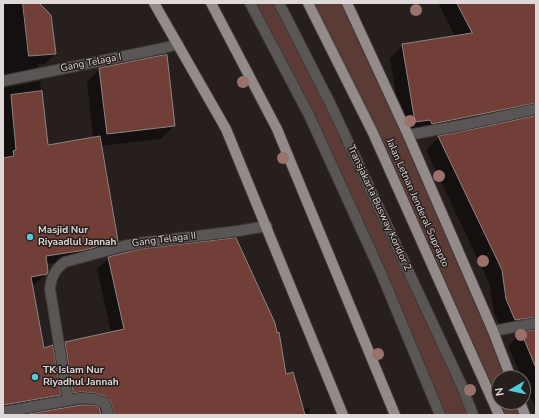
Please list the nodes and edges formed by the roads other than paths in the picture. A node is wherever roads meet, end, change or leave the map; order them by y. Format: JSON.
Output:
{"nodes":[{"id":1,"x":154,"y":3,"type":"edge"},
{"id":2,"x":211,"y":3,"type":"edge"},
{"id":3,"x":250,"y":3,"type":"edge"},
{"id":4,"x":279,"y":3,"type":"edge"},
{"id":5,"x":308,"y":3,"type":"edge"},
{"id":6,"x":347,"y":3,"type":"edge"},
{"id":7,"x":178,"y":44,"type":"junction"},
{"id":8,"x":3,"y":81,"type":"edge"},
{"id":9,"x":536,"y":109,"type":"edge"},
{"id":10,"x":408,"y":134,"type":"junction"},
{"id":11,"x":266,"y":226,"type":"junction"},
{"id":12,"x":536,"y":323,"type":"edge"},
{"id":13,"x":493,"y":331,"type":"junction"},
{"id":14,"x":508,"y":370,"type":"edge"},
{"id":15,"x":68,"y":400,"type":"junction"},
{"id":16,"x":107,"y":410,"type":"edge"},
{"id":17,"x":3,"y":412,"type":"edge"},
{"id":18,"x":343,"y":415,"type":"edge"},
{"id":19,"x":395,"y":415,"type":"edge"},
{"id":20,"x":440,"y":415,"type":"edge"},
{"id":21,"x":473,"y":415,"type":"edge"},
{"id":22,"x":499,"y":415,"type":"edge"}],
"edges":[{"from":1,"to":7,"type":"main road"},
{"from":2,"to":19,"type":"main road"},
{"from":3,"to":20,"type":"street"},
{"from":4,"to":21,"type":"street","name":"Transjakarta Busway Koridor 2"},
{"from":5,"to":22,"type":"main road","name":"Jalan Letnan Jenderal Suprapto"},
{"from":6,"to":10,"type":"main road","name":"Jalan Letnan Jenderal Suprapto"},
{"from":7,"to":8,"type":"street","name":"Gang Telaga I"},
{"from":7,"to":11,"type":"main road"},
{"from":9,"to":10,"type":"street"},
{"from":10,"to":13,"type":"main road","name":"Jalan Letnan Jenderal Suprapto"},
{"from":11,"to":15,"type":"street","name":"Gang Telaga II"},
{"from":11,"to":18,"type":"main road"},
{"from":12,"to":13,"type":"street"},
{"from":13,"to":14,"type":"main road","name":"Jalan Letnan Jenderal Suprapto"},
{"from":15,"to":16,"type":"street"},
{"from":15,"to":17,"type":"street"}]}
